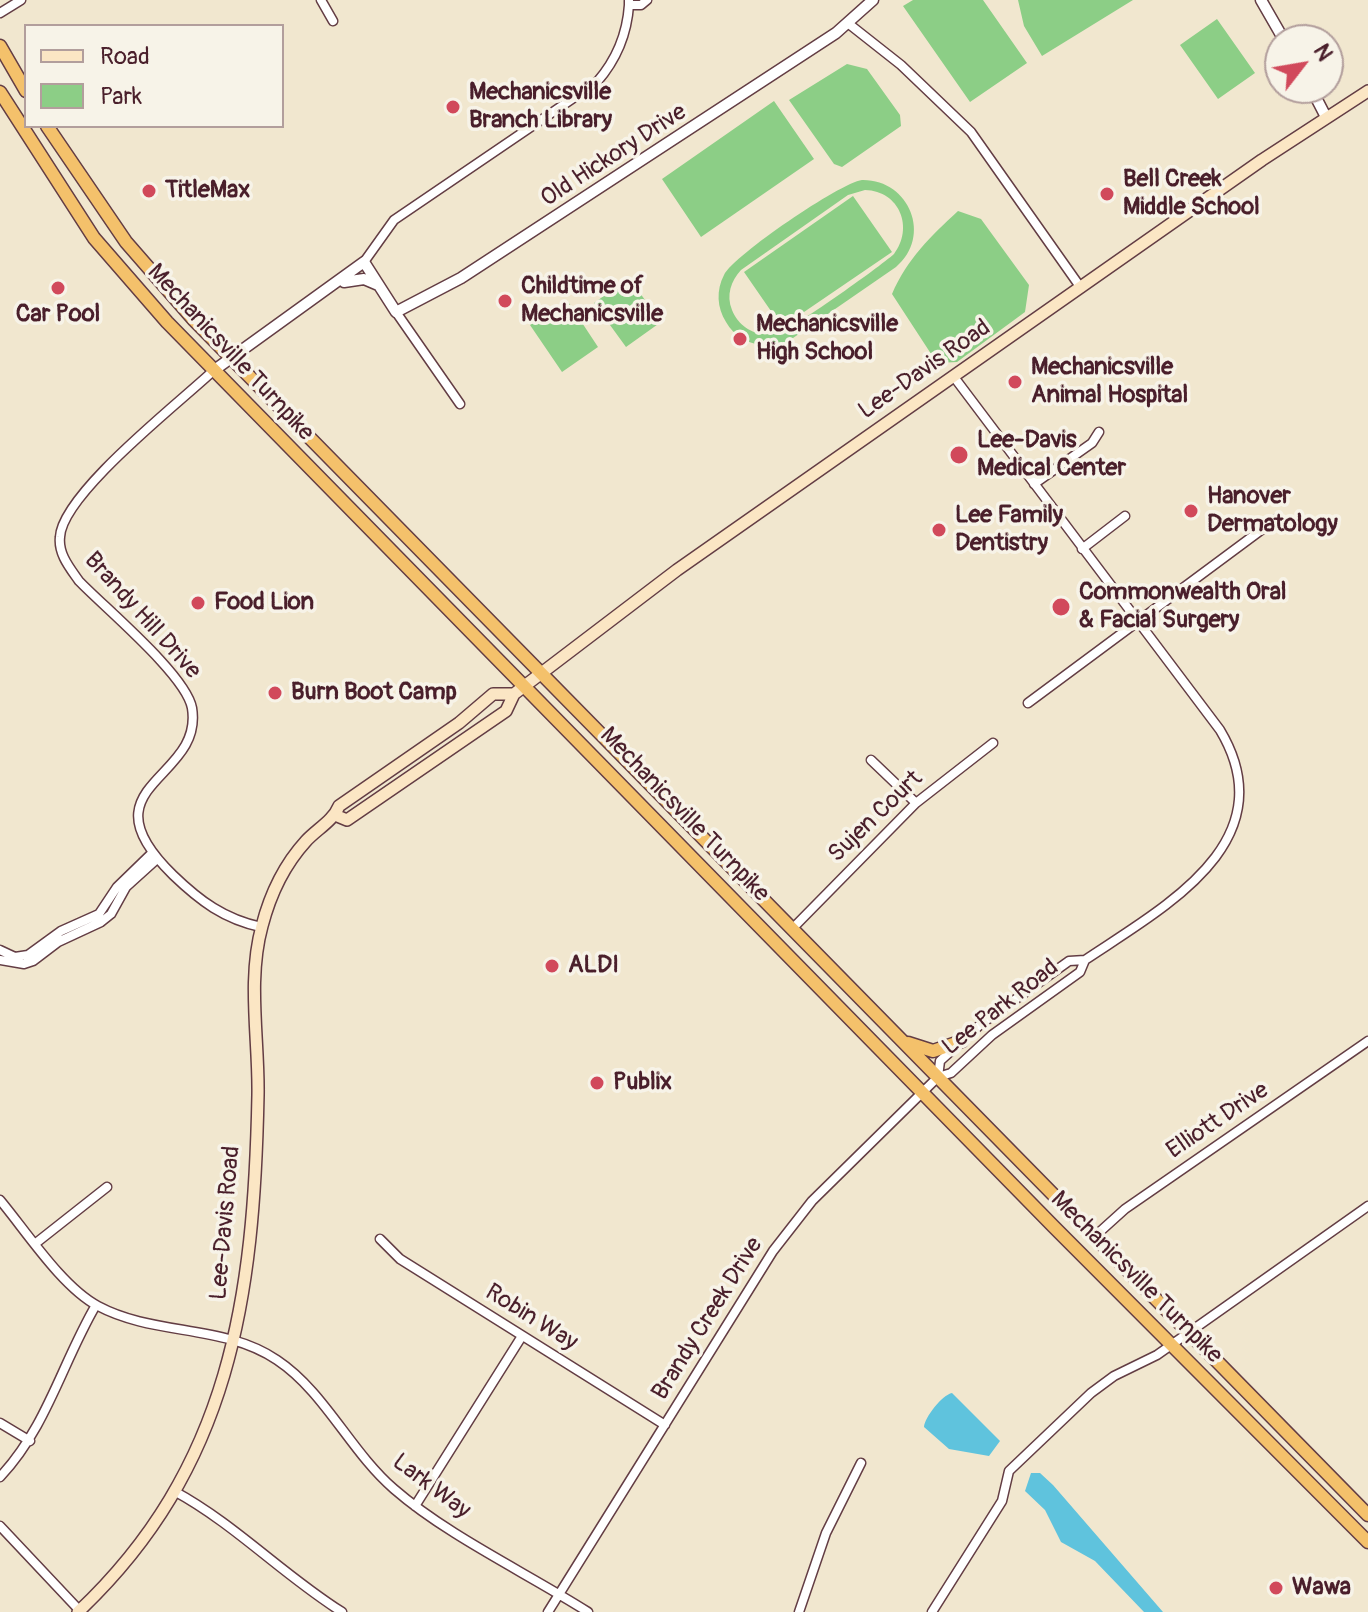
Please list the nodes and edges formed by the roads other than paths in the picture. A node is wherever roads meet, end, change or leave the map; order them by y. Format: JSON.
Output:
{"nodes":[{"id":1,"x":21,"y":0,"type":"edge"},
{"id":2,"x":321,"y":0,"type":"edge"},
{"id":3,"x":647,"y":0,"type":"edge"},
{"id":4,"x":873,"y":0,"type":"edge"},
{"id":5,"x":1261,"y":0,"type":"edge"},
{"id":6,"x":629,"y":2,"type":"edge"},
{"id":7,"x":0,"y":13,"type":"edge"},
{"id":8,"x":333,"y":21,"type":"dead end"},
{"id":9,"x":849,"y":24,"type":"junction"},
{"id":10,"x":1275,"y":24,"type":"edge"},
{"id":11,"x":0,"y":46,"type":"edge"},
{"id":12,"x":24,"y":88,"type":"edge"},
{"id":13,"x":1368,"y":91,"type":"edge"},
{"id":14,"x":0,"y":92,"type":"edge"},
{"id":15,"x":1319,"y":104,"type":"edge"},
{"id":16,"x":1326,"y":117,"type":"junction"},
{"id":17,"x":48,"y":128,"type":"edge"},
{"id":18,"x":364,"y":262,"type":"junction"},
{"id":19,"x":334,"y":285,"type":"junction"},
{"id":20,"x":379,"y":285,"type":"junction"},
{"id":21,"x":1081,"y":288,"type":"junction"},
{"id":22,"x":396,"y":312,"type":"junction"},
{"id":23,"x":230,"y":356,"type":"junction"},
{"id":24,"x":213,"y":371,"type":"junction"},
{"id":25,"x":954,"y":377,"type":"junction"},
{"id":26,"x":460,"y":404,"type":"dead end"},
{"id":27,"x":1099,"y":432,"type":"dead end"},
{"id":28,"x":1034,"y":484,"type":"junction"},
{"id":29,"x":1125,"y":516,"type":"dead end"},
{"id":30,"x":1276,"y":519,"type":"dead end"},
{"id":31,"x":1082,"y":549,"type":"junction"},
{"id":32,"x":1137,"y":623,"type":"junction"},
{"id":33,"x":541,"y":672,"type":"junction"},
{"id":34,"x":526,"y":684,"type":"junction"},
{"id":35,"x":514,"y":694,"type":"junction"},
{"id":36,"x":1028,"y":703,"type":"dead end"},
{"id":37,"x":431,"y":742,"type":"junction"},
{"id":38,"x":993,"y":743,"type":"dead end"},
{"id":39,"x":871,"y":760,"type":"dead end"},
{"id":40,"x":398,"y":785,"type":"junction"},
{"id":41,"x":916,"y":803,"type":"junction"},
{"id":42,"x":335,"y":815,"type":"junction"},
{"id":43,"x":154,"y":856,"type":"junction"},
{"id":44,"x":261,"y":927,"type":"junction"},
{"id":45,"x":793,"y":928,"type":"junction"},
{"id":46,"x":0,"y":950,"type":"edge"},
{"id":47,"x":0,"y":960,"type":"edge"},
{"id":48,"x":1085,"y":960,"type":"junction"},
{"id":49,"x":899,"y":1038,"type":"junction"},
{"id":50,"x":962,"y":1041,"type":"junction"},
{"id":51,"x":1368,"y":1041,"type":"edge"},
{"id":52,"x":938,"y":1077,"type":"junction"},
{"id":53,"x":922,"y":1091,"type":"junction"},
{"id":54,"x":107,"y":1187,"type":"dead end"},
{"id":55,"x":0,"y":1200,"type":"edge"},
{"id":56,"x":1368,"y":1206,"type":"edge"},
{"id":57,"x":1094,"y":1237,"type":"junction"},
{"id":58,"x":380,"y":1239,"type":"dead end"},
{"id":59,"x":36,"y":1243,"type":"junction"},
{"id":60,"x":96,"y":1305,"type":"junction"},
{"id":61,"x":1188,"y":1332,"type":"junction"},
{"id":62,"x":522,"y":1336,"type":"junction"},
{"id":63,"x":235,"y":1341,"type":"junction"},
{"id":64,"x":1170,"y":1343,"type":"junction"},
{"id":65,"x":0,"y":1423,"type":"edge"},
{"id":66,"x":665,"y":1425,"type":"junction"},
{"id":67,"x":30,"y":1441,"type":"junction"},
{"id":68,"x":861,"y":1463,"type":"dead end"},
{"id":69,"x":0,"y":1477,"type":"edge"},
{"id":70,"x":174,"y":1491,"type":"junction"},
{"id":71,"x":415,"y":1506,"type":"junction"},
{"id":72,"x":1368,"y":1515,"type":"edge"},
{"id":73,"x":0,"y":1526,"type":"edge"},
{"id":74,"x":1368,"y":1542,"type":"edge"},
{"id":75,"x":559,"y":1594,"type":"junction"},
{"id":76,"x":79,"y":1612,"type":"edge"},
{"id":77,"x":342,"y":1612,"type":"edge"},
{"id":78,"x":548,"y":1612,"type":"edge"},
{"id":79,"x":588,"y":1612,"type":"edge"},
{"id":80,"x":799,"y":1612,"type":"edge"},
{"id":81,"x":932,"y":1612,"type":"edge"}],
"edges":[{"from":1,"to":7,"type":"street"},
{"from":2,"to":8,"type":"street"},
{"from":3,"to":6,"type":"street"},
{"from":4,"to":9,"type":"street","name":"Old Hickory Drive"},
{"from":5,"to":10,"type":"street"},
{"from":6,"to":18,"type":"street"},
{"from":9,"to":21,"type":"street"},
{"from":9,"to":22,"type":"street","name":"Old Hickory Drive"},
{"from":11,"to":12,"type":"highway"},
{"from":13,"to":16,"type":"main road","name":"Lee-Davis Road"},
{"from":14,"to":24,"type":"highway","name":"Mechanicsville Turnpike"},
{"from":15,"to":16,"type":"street"},
{"from":16,"to":21,"type":"main road","name":"Lee-Davis Road"},
{"from":17,"to":23,"type":"highway","name":"Mechanicsville Turnpike"},
{"from":18,"to":19,"type":"street"},
{"from":18,"to":20,"type":"street"},
{"from":19,"to":20,"type":"street"},
{"from":19,"to":23,"type":"street"},
{"from":20,"to":22,"type":"street"},
{"from":21,"to":25,"type":"main road","name":"Lee-Davis Road"},
{"from":22,"to":26,"type":"street"},
{"from":23,"to":24,"type":"street"},
{"from":23,"to":33,"type":"highway","name":"Mechanicsville Turnpike"},
{"from":24,"to":34,"type":"highway","name":"Mechanicsville Turnpike"},
{"from":24,"to":43,"type":"street","name":"Brandy Hill Drive"},
{"from":25,"to":28,"type":"street","name":"Lee Park Road"},
{"from":25,"to":33,"type":"main road","name":"Lee-Davis Road"},
{"from":27,"to":28,"type":"street"},
{"from":28,"to":31,"type":"street","name":"Lee Park Road"},
{"from":29,"to":31,"type":"street"},
{"from":30,"to":32,"type":"street"},
{"from":31,"to":32,"type":"street","name":"Lee Park Road"},
{"from":32,"to":36,"type":"street"},
{"from":32,"to":48,"type":"street","name":"Lee Park Road"},
{"from":33,"to":34,"type":"main road","name":"Lee-Davis Road"},
{"from":33,"to":45,"type":"highway","name":"Mechanicsville Turnpike"},
{"from":34,"to":35,"type":"main road","name":"Lee-Davis Road"},
{"from":34,"to":53,"type":"highway","name":"Mechanicsville Turnpike"},
{"from":35,"to":37,"type":"main road","name":"Lee-Davis Road"},
{"from":35,"to":40,"type":"main road","name":"Lee-Davis Road"},
{"from":37,"to":40,"type":"main road"},
{"from":37,"to":42,"type":"main road","name":"Lee-Davis Road"},
{"from":38,"to":41,"type":"street","name":"Sujen Court"},
{"from":39,"to":41,"type":"street"},
{"from":40,"to":42,"type":"main road","name":"Lee-Davis Road"},
{"from":41,"to":45,"type":"street","name":"Sujen Court"},
{"from":42,"to":44,"type":"main road","name":"Lee-Davis Road"},
{"from":43,"to":44,"type":"street","name":"Brandy Hill Drive"},
{"from":43,"to":46,"type":"street"},
{"from":43,"to":47,"type":"street"},
{"from":44,"to":63,"type":"main road","name":"Lee-Davis Road"},
{"from":45,"to":49,"type":"highway","name":"Mechanicsville Turnpike"},
{"from":48,"to":50,"type":"street","name":"Lee Park Road"},
{"from":48,"to":52,"type":"street","name":"Lee Park Road"},
{"from":49,"to":50,"type":"highway"},
{"from":49,"to":52,"type":"highway","name":"Mechanicsville Turnpike"},
{"from":50,"to":52,"type":"street","name":"Lee Park Road"},
{"from":51,"to":57,"type":"street","name":"Elliott Drive"},
{"from":52,"to":53,"type":"street","name":"Brandy Creek Drive"},
{"from":52,"to":57,"type":"highway","name":"Mechanicsville Turnpike"},
{"from":53,"to":64,"type":"highway","name":"Mechanicsville Turnpike"},
{"from":53,"to":66,"type":"street","name":"Brandy Creek Drive"},
{"from":54,"to":59,"type":"street"},
{"from":55,"to":59,"type":"street"},
{"from":56,"to":61,"type":"street"},
{"from":57,"to":61,"type":"highway","name":"Mechanicsville Turnpike"},
{"from":58,"to":62,"type":"street","name":"Robin Way"},
{"from":59,"to":60,"type":"street"},
{"from":60,"to":63,"type":"street","name":"Lark Way"},
{"from":60,"to":67,"type":"street"},
{"from":61,"to":64,"type":"street"},
{"from":61,"to":72,"type":"highway","name":"Mechanicsville Turnpike"},
{"from":62,"to":66,"type":"street","name":"Robin Way"},
{"from":62,"to":71,"type":"street"},
{"from":63,"to":70,"type":"main road","name":"Lee-Davis Road"},
{"from":63,"to":71,"type":"street","name":"Lark Way"},
{"from":64,"to":74,"type":"highway","name":"Mechanicsville Turnpike"},
{"from":64,"to":81,"type":"street"},
{"from":65,"to":67,"type":"street"},
{"from":66,"to":75,"type":"street","name":"Brandy Creek Drive"},
{"from":67,"to":69,"type":"street"},
{"from":68,"to":80,"type":"street"},
{"from":70,"to":76,"type":"main road","name":"Lee-Davis Road"},
{"from":70,"to":77,"type":"street"},
{"from":71,"to":75,"type":"street","name":"Lark Way"},
{"from":73,"to":76,"type":"street"},
{"from":75,"to":78,"type":"street","name":"Brandy Creek Drive"},
{"from":75,"to":79,"type":"street","name":"Lark Way"}]}
